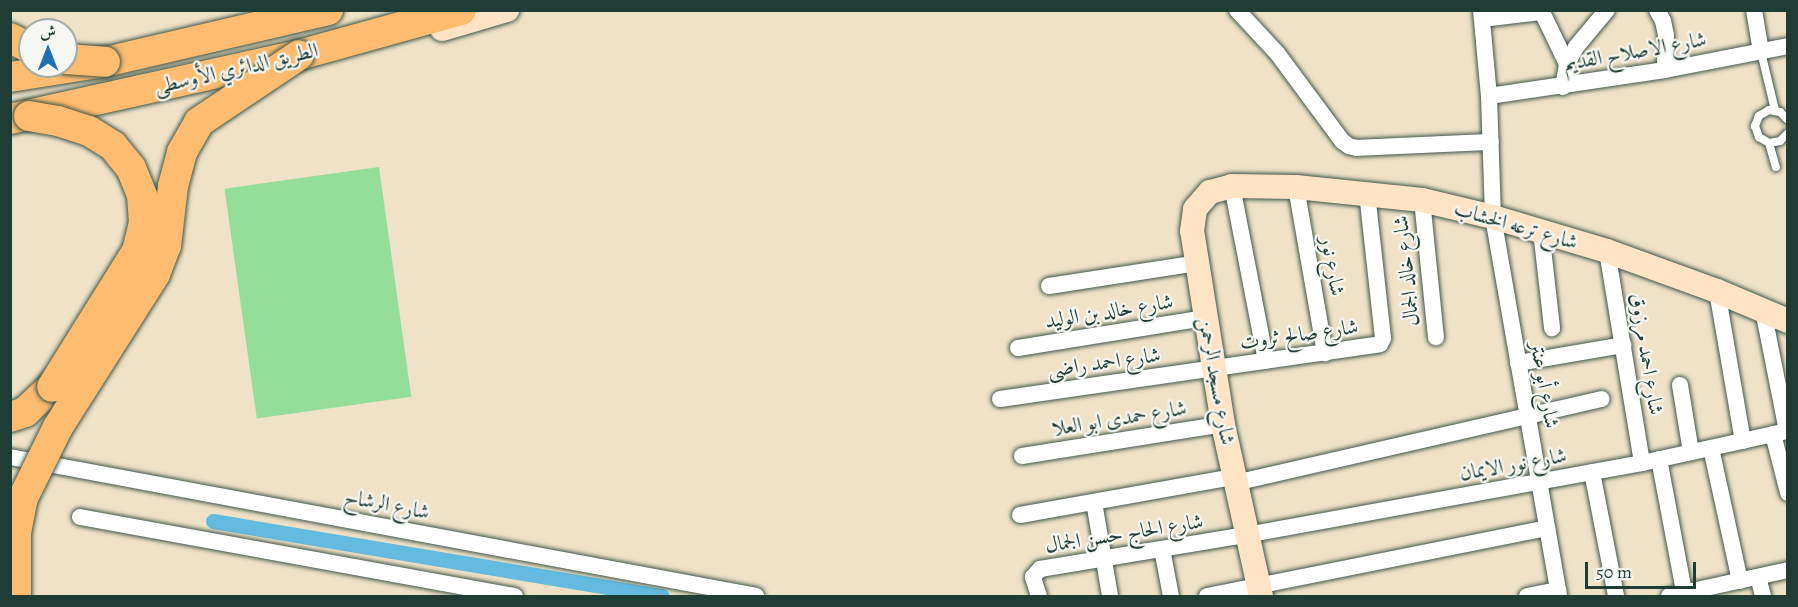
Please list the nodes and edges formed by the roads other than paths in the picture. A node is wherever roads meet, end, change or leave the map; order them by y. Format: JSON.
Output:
{"nodes":[{"id":1,"x":296,"y":10,"type":"edge"},
{"id":2,"x":328,"y":10,"type":"edge"},
{"id":3,"x":460,"y":10,"type":"edge"},
{"id":4,"x":507,"y":10,"type":"edge"},
{"id":5,"x":1237,"y":10,"type":"edge"},
{"id":6,"x":1607,"y":10,"type":"edge"},
{"id":7,"x":1657,"y":10,"type":"edge"},
{"id":8,"x":1754,"y":10,"type":"edge"},
{"id":9,"x":1541,"y":11,"type":"edge"},
{"id":10,"x":1481,"y":15,"type":"edge"},
{"id":11,"x":1788,"y":46,"type":"edge"},
{"id":12,"x":1761,"y":52,"type":"junction"},
{"id":13,"x":298,"y":55,"type":"junction"},
{"id":14,"x":78,"y":60,"type":"edge"},
{"id":15,"x":78,"y":61,"type":"edge"},
{"id":16,"x":105,"y":62,"type":"junction"},
{"id":17,"x":1567,"y":64,"type":"junction"},
{"id":18,"x":1665,"y":70,"type":"junction"},
{"id":19,"x":10,"y":76,"type":"edge"},
{"id":20,"x":1563,"y":87,"type":"junction"},
{"id":21,"x":1489,"y":96,"type":"junction"},
{"id":22,"x":1775,"y":110,"type":"junction"},
{"id":23,"x":1788,"y":120,"type":"edge"},
{"id":24,"x":17,"y":121,"type":"edge"},
{"id":25,"x":1788,"y":133,"type":"edge"},
{"id":26,"x":1491,"y":142,"type":"junction"},
{"id":27,"x":1769,"y":143,"type":"junction"},
{"id":28,"x":1776,"y":167,"type":"dead end"},
{"id":29,"x":1232,"y":186,"type":"junction"},
{"id":30,"x":1296,"y":187,"type":"junction"},
{"id":31,"x":1367,"y":192,"type":"junction"},
{"id":32,"x":1422,"y":200,"type":"junction"},
{"id":33,"x":1493,"y":217,"type":"junction"},
{"id":34,"x":1541,"y":231,"type":"junction"},
{"id":35,"x":1607,"y":251,"type":"junction"},
{"id":36,"x":1197,"y":263,"type":"junction"},
{"id":37,"x":1049,"y":286,"type":"dead end"},
{"id":38,"x":1717,"y":291,"type":"junction"},
{"id":39,"x":1763,"y":310,"type":"junction"},
{"id":40,"x":1206,"y":318,"type":"junction"},
{"id":41,"x":1788,"y":321,"type":"edge"},
{"id":42,"x":1552,"y":327,"type":"dead end"},
{"id":43,"x":1436,"y":337,"type":"dead end"},
{"id":44,"x":1623,"y":345,"type":"junction"},
{"id":45,"x":1018,"y":348,"type":"dead end"},
{"id":46,"x":1325,"y":353,"type":"junction"},
{"id":47,"x":1266,"y":361,"type":"junction"},
{"id":48,"x":1518,"y":363,"type":"junction"},
{"id":49,"x":1214,"y":369,"type":"junction"},
{"id":50,"x":1680,"y":385,"type":"dead end"},
{"id":51,"x":1000,"y":399,"type":"dead end"},
{"id":52,"x":1602,"y":399,"type":"dead end"},
{"id":53,"x":1527,"y":416,"type":"junction"},
{"id":54,"x":10,"y":417,"type":"edge"},
{"id":55,"x":1223,"y":424,"type":"junction"},
{"id":56,"x":1783,"y":432,"type":"edge"},
{"id":57,"x":1743,"y":441,"type":"junction"},
{"id":58,"x":1711,"y":448,"type":"junction"},
{"id":59,"x":1691,"y":452,"type":"junction"},
{"id":60,"x":1022,"y":456,"type":"dead end"},
{"id":61,"x":10,"y":457,"type":"edge"},
{"id":62,"x":1659,"y":459,"type":"junction"},
{"id":63,"x":1642,"y":463,"type":"junction"},
{"id":64,"x":1592,"y":472,"type":"junction"},
{"id":65,"x":1234,"y":480,"type":"junction"},
{"id":66,"x":1539,"y":482,"type":"junction"},
{"id":67,"x":1788,"y":493,"type":"edge"},
{"id":68,"x":1094,"y":502,"type":"junction"},
{"id":69,"x":1020,"y":515,"type":"dead end"},
{"id":70,"x":80,"y":517,"type":"dead end"},
{"id":71,"x":1547,"y":528,"type":"junction"},
{"id":72,"x":1246,"y":535,"type":"junction"},
{"id":73,"x":1162,"y":549,"type":"junction"},
{"id":74,"x":1103,"y":559,"type":"junction"},
{"id":75,"x":1788,"y":570,"type":"edge"},
{"id":76,"x":1758,"y":577,"type":"junction"},
{"id":77,"x":1740,"y":581,"type":"junction"},
{"id":78,"x":1259,"y":591,"type":"edge"},
{"id":79,"x":1558,"y":593,"type":"edge"},
{"id":80,"x":1679,"y":595,"type":"edge"},
{"id":81,"x":16,"y":597,"type":"edge"},
{"id":82,"x":515,"y":597,"type":"edge"},
{"id":83,"x":756,"y":597,"type":"edge"},
{"id":84,"x":1039,"y":597,"type":"edge"},
{"id":85,"x":1110,"y":597,"type":"edge"},
{"id":86,"x":1171,"y":597,"type":"edge"},
{"id":87,"x":1207,"y":597,"type":"edge"},
{"id":88,"x":1527,"y":597,"type":"edge"},
{"id":89,"x":1616,"y":597,"type":"edge"},
{"id":90,"x":1763,"y":597,"type":"edge"}],
"edges":[{"from":1,"to":14,"type":"street"},
{"from":2,"to":16,"type":"highway","name":"الطريق الدائري الأوسطى"},
{"from":3,"to":13,"type":"highway","name":"الطريق الدائري الأوسطى"},
{"from":4,"to":24,"type":"street"},
{"from":5,"to":26,"type":"street"},
{"from":6,"to":17,"type":"street"},
{"from":7,"to":18,"type":"street"},
{"from":8,"to":12,"type":"street"},
{"from":9,"to":10,"type":"street"},
{"from":9,"to":17,"type":"street"},
{"from":10,"to":21,"type":"street","name":"شارع أبو عنتر"},
{"from":11,"to":12,"type":"street","name":"شارع الاصلاح القديم"},
{"from":12,"to":18,"type":"street","name":"شارع الاصلاح القديم"},
{"from":12,"to":22,"type":"lane"},
{"from":13,"to":24,"type":"highway","name":"الطريق الدائري الأوسطى","bridge":true},
{"from":13,"to":81,"type":"highway","bridge":true},
{"from":15,"to":16,"type":"highway","bridge":true},
{"from":16,"to":19,"type":"highway","name":"الطريق الدائري الأوسطى","bridge":true},
{"from":17,"to":20,"type":"street"},
{"from":18,"to":20,"type":"street","name":"شارع الاصلاح القديم"},
{"from":20,"to":21,"type":"street","name":"شارع الاصلاح القديم"},
{"from":21,"to":26,"type":"street","name":"شارع أبو عنتر"},
{"from":22,"to":23,"type":"lane"},
{"from":22,"to":27,"type":"lane"},
{"from":24,"to":54,"type":"highway","bridge":true},
{"from":25,"to":27,"type":"lane"},
{"from":26,"to":33,"type":"street","name":"شارع أبو عنتر"},
{"from":27,"to":28,"type":"lane"},
{"from":29,"to":30,"type":"street","name":"شارع ترعه الخشاب"},
{"from":29,"to":36,"type":"street","name":"شارع مسجد الرحمن"},
{"from":29,"to":47,"type":"street"},
{"from":30,"to":31,"type":"street","name":"شارع ترعه الخشاب"},
{"from":30,"to":46,"type":"street","name":"شارع نور"},
{"from":31,"to":32,"type":"street","name":"شارع ترعه الخشاب"},
{"from":31,"to":46,"type":"street","name":"شارع صالح ثروت"},
{"from":32,"to":33,"type":"street","name":"شارع ترعه الخشاب"},
{"from":32,"to":43,"type":"street","name":"شارع خالد الجمال"},
{"from":33,"to":34,"type":"street","name":"شارع ترعه الخشاب"},
{"from":33,"to":48,"type":"street","name":"شارع أبو عنتر"},
{"from":34,"to":35,"type":"street","name":"شارع ترعه الخشاب"},
{"from":34,"to":42,"type":"street"},
{"from":35,"to":38,"type":"street","name":"شارع ترعه الخشاب"},
{"from":35,"to":44,"type":"street","name":"شارع احمد مرزوق"},
{"from":36,"to":37,"type":"street"},
{"from":36,"to":40,"type":"street","name":"شارع مسجد الرحمن"},
{"from":38,"to":39,"type":"street","name":"شارع ترعه الخشاب"},
{"from":38,"to":57,"type":"street"},
{"from":39,"to":41,"type":"street","name":"شارع ترعه الخشاب"},
{"from":39,"to":56,"type":"street"},
{"from":40,"to":45,"type":"street","name":"شارع خالد بن الوليد"},
{"from":40,"to":49,"type":"street","name":"شارع مسجد الرحمن"},
{"from":44,"to":48,"type":"street"},
{"from":44,"to":63,"type":"street","name":"شارع احمد مرزوق"},
{"from":46,"to":47,"type":"street","name":"شارع صالح ثروت"},
{"from":47,"to":49,"type":"street","name":"شارع صالح ثروت"},
{"from":48,"to":53,"type":"street","name":"شارع أبو عنتر"},
{"from":49,"to":51,"type":"street","name":"شارع احمد راضى"},
{"from":49,"to":55,"type":"street","name":"شارع مسجد الرحمن"},
{"from":50,"to":59,"type":"street"},
{"from":52,"to":53,"type":"street"},
{"from":53,"to":65,"type":"street"},
{"from":53,"to":66,"type":"street","name":"شارع أبو عنتر"},
{"from":55,"to":60,"type":"street","name":"شارع حمدى ابو العلا"},
{"from":55,"to":65,"type":"street","name":"شارع مسجد الرحمن"},
{"from":56,"to":57,"type":"street","name":"شارع نور الايمان"},
{"from":56,"to":67,"type":"street"},
{"from":57,"to":58,"type":"street","name":"شارع نور الايمان"},
{"from":58,"to":59,"type":"street","name":"شارع نور الايمان"},
{"from":58,"to":77,"type":"street"},
{"from":59,"to":62,"type":"street","name":"شارع نور الايمان"},
{"from":61,"to":83,"type":"street","name":"شارع الرشاح"},
{"from":62,"to":63,"type":"street","name":"شارع نور الايمان"},
{"from":62,"to":80,"type":"street"},
{"from":63,"to":64,"type":"street","name":"شارع نور الايمان"},
{"from":64,"to":66,"type":"street","name":"شارع نور الايمان"},
{"from":64,"to":89,"type":"street"},
{"from":65,"to":68,"type":"street"},
{"from":65,"to":72,"type":"street","name":"شارع مسجد الرحمن"},
{"from":66,"to":71,"type":"street","name":"شارع أبو عنتر"},
{"from":66,"to":72,"type":"street","name":"شارع نور الايمان"},
{"from":68,"to":69,"type":"street"},
{"from":68,"to":74,"type":"street"},
{"from":70,"to":82,"type":"street"},
{"from":71,"to":78,"type":"street"},
{"from":71,"to":79,"type":"street","name":"شارع أبو عنتر"},
{"from":72,"to":73,"type":"street","name":"شارع الحاج حسن الجمال"},
{"from":72,"to":78,"type":"street","name":"شارع مسجد الرحمن"},
{"from":73,"to":74,"type":"street","name":"شارع الحاج حسن الجمال"},
{"from":73,"to":86,"type":"street"},
{"from":74,"to":84,"type":"street","name":"شارع الحاج حسن الجمال"},
{"from":74,"to":85,"type":"street"},
{"from":75,"to":76,"type":"street"},
{"from":76,"to":77,"type":"street"},
{"from":76,"to":90,"type":"street"},
{"from":77,"to":80,"type":"street"},
{"from":78,"to":87,"type":"street"},
{"from":79,"to":88,"type":"street"}]}
